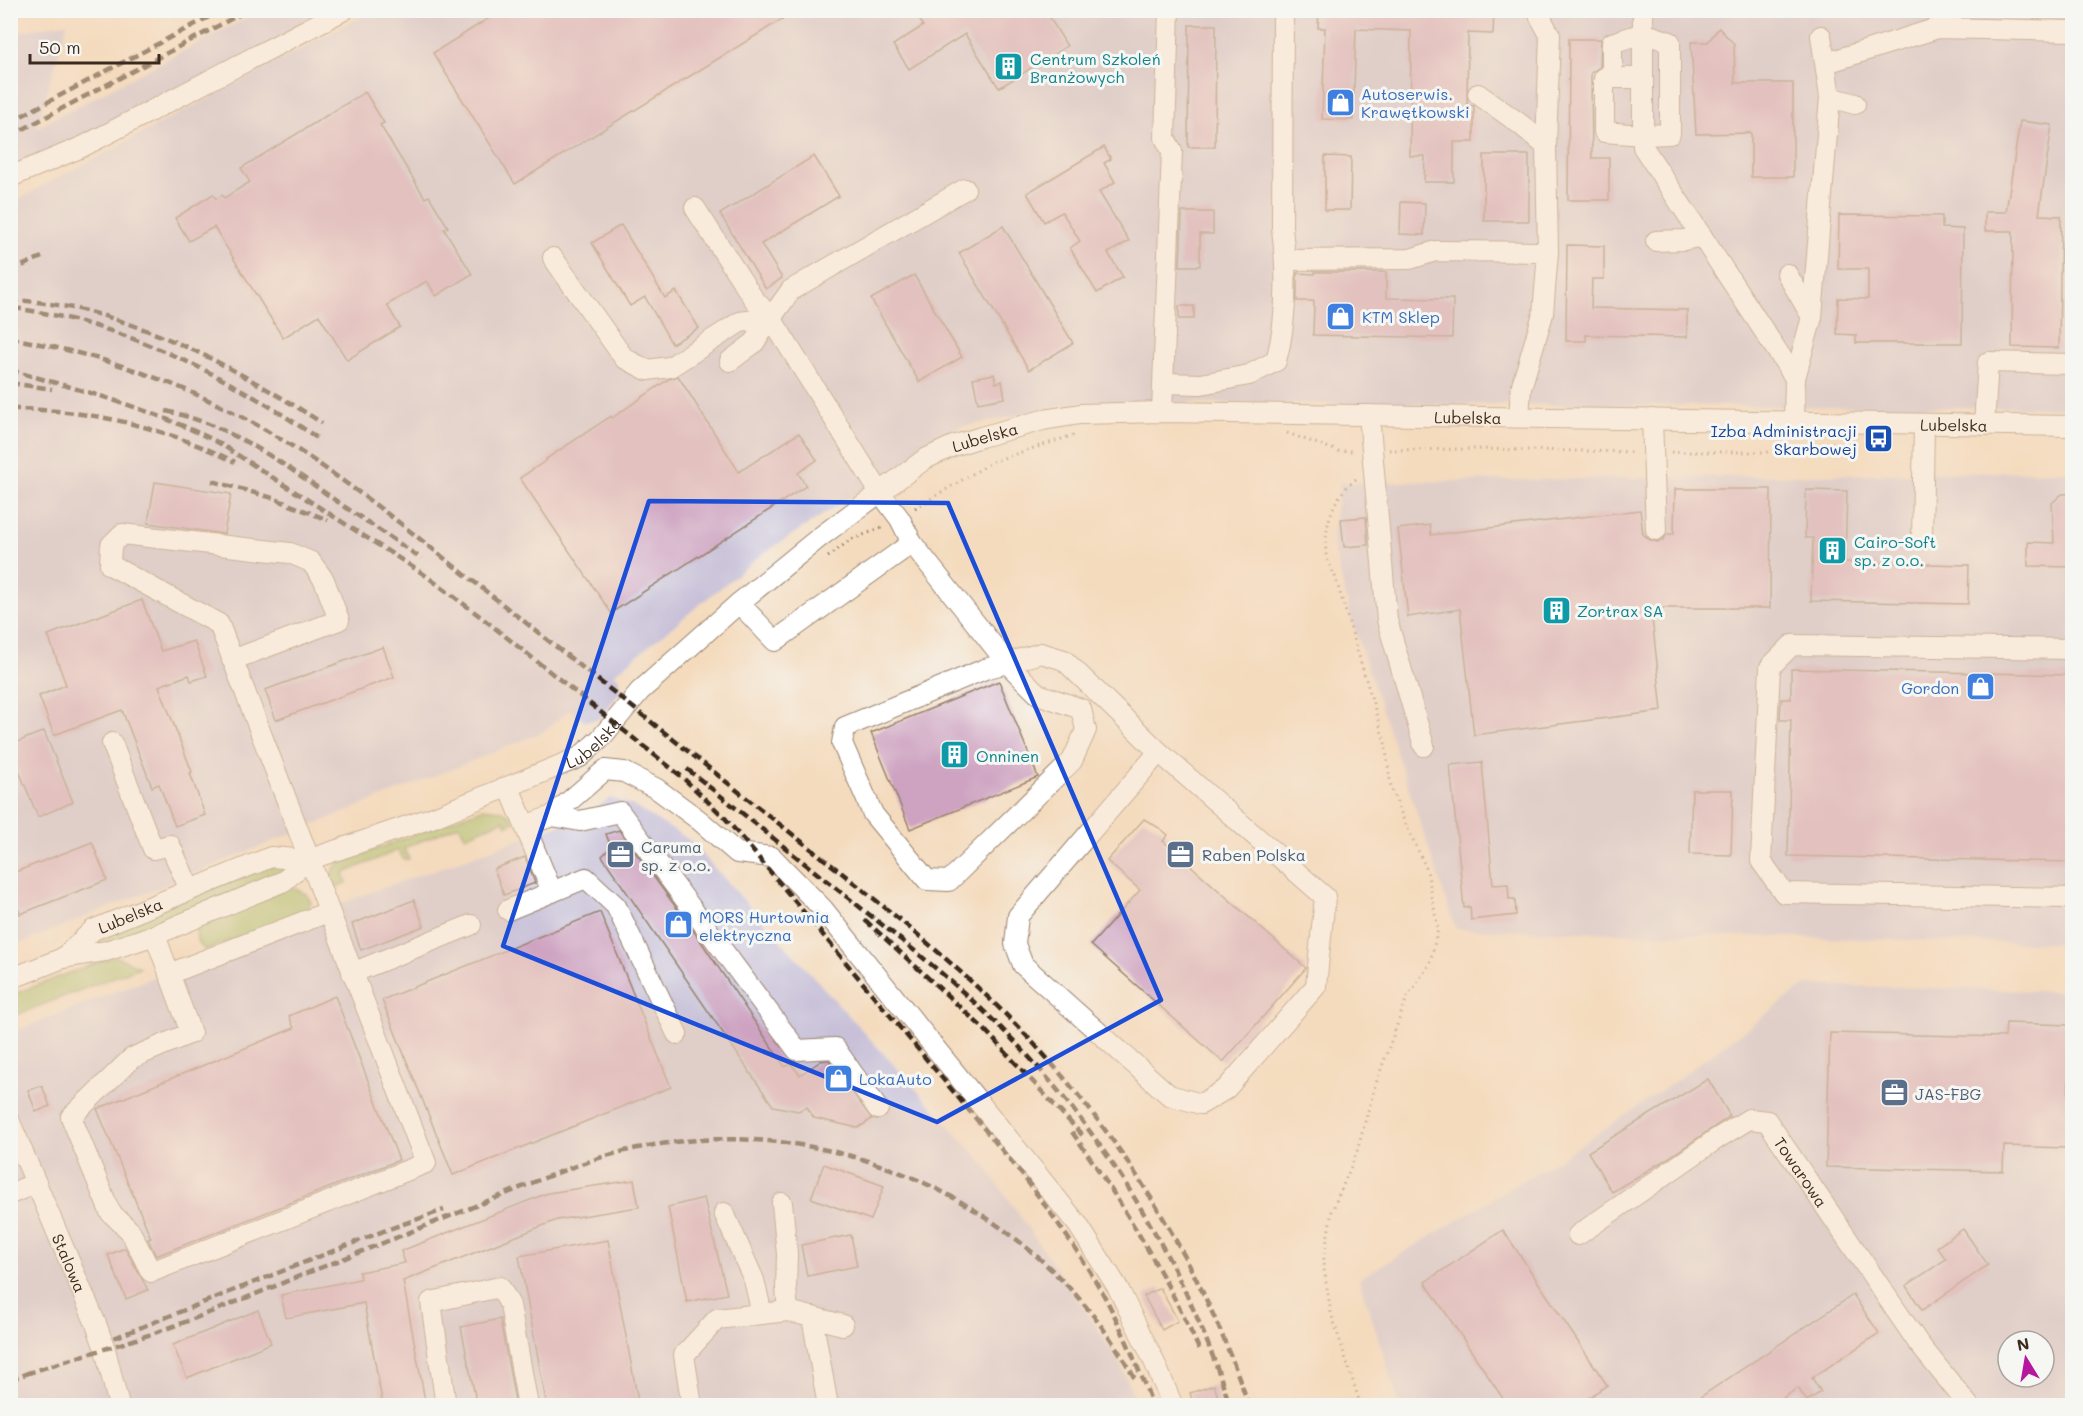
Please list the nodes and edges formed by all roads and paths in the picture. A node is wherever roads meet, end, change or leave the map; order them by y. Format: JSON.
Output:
{"nodes":[{"id":1,"x":344,"y":10,"type":"edge"},
{"id":2,"x":1169,"y":10,"type":"edge"},
{"id":3,"x":1283,"y":10,"type":"edge"},
{"id":4,"x":1545,"y":10,"type":"edge"},
{"id":5,"x":1642,"y":10,"type":"edge"},
{"id":6,"x":1951,"y":10,"type":"edge"},
{"id":7,"x":1938,"y":28,"type":"junction"},
{"id":8,"x":2073,"y":31,"type":"edge"},
{"id":9,"x":1643,"y":33,"type":"junction"},
{"id":10,"x":1821,"y":36,"type":"dead end"},
{"id":11,"x":1826,"y":63,"type":"junction"},
{"id":12,"x":1612,"y":78,"type":"junction"},
{"id":13,"x":1643,"y":78,"type":"junction"},
{"id":14,"x":1478,"y":94,"type":"dead end"},
{"id":15,"x":1830,"y":97,"type":"junction"},
{"id":16,"x":1855,"y":104,"type":"dead end"},
{"id":17,"x":1643,"y":135,"type":"junction"},
{"id":18,"x":1546,"y":146,"type":"junction"},
{"id":19,"x":10,"y":177,"type":"edge"},
{"id":20,"x":965,"y":189,"type":"dead end"},
{"id":21,"x":695,"y":208,"type":"dead end"},
{"id":22,"x":1702,"y":236,"type":"junction"},
{"id":23,"x":1656,"y":242,"type":"dead end"},
{"id":24,"x":1548,"y":252,"type":"junction"},
{"id":25,"x":553,"y":258,"type":"dead end"},
{"id":26,"x":1286,"y":260,"type":"junction"},
{"id":27,"x":1787,"y":274,"type":"dead end"},
{"id":28,"x":1812,"y":317,"type":"junction"},
{"id":29,"x":771,"y":318,"type":"junction"},
{"id":30,"x":730,"y":361,"type":"dead end"},
{"id":31,"x":2073,"y":364,"type":"edge"},
{"id":32,"x":1795,"y":378,"type":"junction"},
{"id":33,"x":1164,"y":383,"type":"junction"},
{"id":34,"x":1162,"y":412,"type":"junction"},
{"id":35,"x":1369,"y":415,"type":"junction"},
{"id":36,"x":1520,"y":417,"type":"junction"},
{"id":37,"x":1652,"y":419,"type":"junction"},
{"id":38,"x":1794,"y":422,"type":"junction"},
{"id":39,"x":1924,"y":424,"type":"junction"},
{"id":40,"x":1984,"y":425,"type":"junction"},
{"id":41,"x":2073,"y":426,"type":"edge"},
{"id":42,"x":1081,"y":433,"type":"dead end"},
{"id":43,"x":1287,"y":433,"type":"dead end"},
{"id":44,"x":1837,"y":442,"type":"dead end"},
{"id":45,"x":1653,"y":452,"type":"junction"},
{"id":46,"x":1373,"y":458,"type":"junction"},
{"id":47,"x":879,"y":491,"type":"junction"},
{"id":48,"x":900,"y":519,"type":"junction"},
{"id":49,"x":1656,"y":530,"type":"dead end"},
{"id":50,"x":1922,"y":539,"type":"dead end"},
{"id":51,"x":912,"y":543,"type":"junction"},
{"id":52,"x":828,"y":556,"type":"dead end"},
{"id":53,"x":739,"y":603,"type":"junction"},
{"id":54,"x":2073,"y":649,"type":"edge"},
{"id":55,"x":232,"y":660,"type":"junction"},
{"id":56,"x":1007,"y":663,"type":"junction"},
{"id":57,"x":112,"y":743,"type":"dead end"},
{"id":58,"x":1424,"y":746,"type":"dead end"},
{"id":59,"x":1159,"y":752,"type":"junction"},
{"id":60,"x":509,"y":787,"type":"junction"},
{"id":61,"x":552,"y":816,"type":"junction"},
{"id":62,"x":525,"y":826,"type":"junction"},
{"id":63,"x":308,"y":860,"type":"junction"},
{"id":64,"x":190,"y":890,"type":"junction"},
{"id":65,"x":552,"y":892,"type":"junction"},
{"id":66,"x":2073,"y":898,"type":"edge"},
{"id":67,"x":508,"y":910,"type":"dead end"},
{"id":68,"x":328,"y":912,"type":"junction"},
{"id":69,"x":471,"y":925,"type":"dead end"},
{"id":70,"x":155,"y":935,"type":"junction"},
{"id":71,"x":63,"y":958,"type":"junction"},
{"id":72,"x":352,"y":973,"type":"junction"},
{"id":73,"x":169,"y":974,"type":"junction"},
{"id":74,"x":10,"y":979,"type":"edge"},
{"id":75,"x":677,"y":1034,"type":"dead end"},
{"id":76,"x":878,"y":1109,"type":"dead end"},
{"id":77,"x":10,"y":1122,"type":"edge"},
{"id":78,"x":36,"y":1183,"type":"junction"},
{"id":79,"x":10,"y":1194,"type":"edge"},
{"id":80,"x":782,"y":1203,"type":"dead end"},
{"id":81,"x":724,"y":1213,"type":"dead end"},
{"id":82,"x":1578,"y":1234,"type":"dead end"},
{"id":83,"x":788,"y":1311,"type":"junction"},
{"id":84,"x":762,"y":1314,"type":"junction"},
{"id":85,"x":812,"y":1317,"type":"junction"},
{"id":86,"x":843,"y":1325,"type":"dead end"},
{"id":87,"x":119,"y":1406,"type":"edge"},
{"id":88,"x":446,"y":1406,"type":"edge"},
{"id":89,"x":528,"y":1406,"type":"edge"},
{"id":90,"x":692,"y":1406,"type":"edge"},
{"id":91,"x":828,"y":1406,"type":"edge"},
{"id":92,"x":1173,"y":1406,"type":"edge"},
{"id":93,"x":1361,"y":1406,"type":"edge"},
{"id":94,"x":1969,"y":1406,"type":"edge"}],
"edges":[{"from":1,"to":19,"type":"street"},
{"from":2,"to":33,"type":"street"},
{"from":3,"to":26,"type":"street"},
{"from":4,"to":18,"type":"street"},
{"from":5,"to":9,"type":"street"},
{"from":6,"to":7,"type":"street"},
{"from":7,"to":8,"type":"street"},
{"from":7,"to":11,"type":"street"},
{"from":9,"to":12,"type":"street"},
{"from":9,"to":13,"type":"street"},
{"from":9,"to":17,"type":"street"},
{"from":10,"to":11,"type":"street"},
{"from":11,"to":15,"type":"street"},
{"from":12,"to":13,"type":"street"},
{"from":12,"to":17,"type":"street"},
{"from":13,"to":17,"type":"street"},
{"from":14,"to":18,"type":"street"},
{"from":15,"to":16,"type":"street"},
{"from":15,"to":28,"type":"street"},
{"from":17,"to":22,"type":"street"},
{"from":18,"to":24,"type":"street"},
{"from":20,"to":29,"type":"street"},
{"from":21,"to":29,"type":"street"},
{"from":22,"to":23,"type":"street"},
{"from":22,"to":32,"type":"street"},
{"from":24,"to":26,"type":"street"},
{"from":24,"to":36,"type":"street"},
{"from":25,"to":29,"type":"street"},
{"from":26,"to":33,"type":"street"},
{"from":27,"to":28,"type":"street"},
{"from":28,"to":32,"type":"street"},
{"from":29,"to":30,"type":"street"},
{"from":29,"to":47,"type":"street"},
{"from":31,"to":40,"type":"street"},
{"from":32,"to":38,"type":"street"},
{"from":33,"to":34,"type":"street"},
{"from":34,"to":35,"type":"street","name":"Lubelska"},
{"from":34,"to":47,"type":"street","name":"Lubelska"},
{"from":35,"to":36,"type":"street","name":"Lubelska"},
{"from":35,"to":46,"type":"street"},
{"from":36,"to":37,"type":"street","name":"Lubelska"},
{"from":37,"to":38,"type":"street","name":"Lubelska"},
{"from":37,"to":45,"type":"street"},
{"from":38,"to":39,"type":"street","name":"Lubelska"},
{"from":39,"to":40,"type":"street","name":"Lubelska"},
{"from":39,"to":50,"type":"street"},
{"from":40,"to":41,"type":"street","name":"Lubelska"},
{"from":42,"to":48,"type":"path"},
{"from":43,"to":46,"type":"path"},
{"from":44,"to":45,"type":"path"},
{"from":45,"to":46,"type":"path"},
{"from":45,"to":49,"type":"street"},
{"from":46,"to":58,"type":"street"},
{"from":46,"to":93,"type":"path"},
{"from":47,"to":48,"type":"street"},
{"from":47,"to":53,"type":"street","name":"Lubelska"},
{"from":48,"to":51,"type":"street"},
{"from":48,"to":52,"type":"path"},
{"from":51,"to":53,"type":"street"},
{"from":51,"to":56,"type":"street"},
{"from":53,"to":60,"type":"street","name":"Lubelska"},
{"from":54,"to":66,"type":"street"},
{"from":55,"to":55,"type":"street"},
{"from":55,"to":63,"type":"street"},
{"from":56,"to":56,"type":"street"},
{"from":56,"to":59,"type":"street"},
{"from":57,"to":64,"type":"street"},
{"from":59,"to":59,"type":"street"},
{"from":60,"to":62,"type":"street"},
{"from":60,"to":63,"type":"street","name":"Lubelska"},
{"from":61,"to":62,"type":"street"},
{"from":61,"to":76,"type":"street"},
{"from":61,"to":92,"type":"street"},
{"from":62,"to":65,"type":"street"},
{"from":63,"to":64,"type":"street","name":"Lubelska"},
{"from":63,"to":68,"type":"street"},
{"from":63,"to":70,"type":"street","name":"Lubelska"},
{"from":64,"to":71,"type":"street","name":"Lubelska"},
{"from":65,"to":67,"type":"street"},
{"from":65,"to":75,"type":"street"},
{"from":68,"to":72,"type":"street"},
{"from":68,"to":73,"type":"street"},
{"from":69,"to":72,"type":"street"},
{"from":70,"to":71,"type":"street","name":"Lubelska"},
{"from":70,"to":73,"type":"street"},
{"from":71,"to":74,"type":"street","name":"Lubelska"},
{"from":72,"to":73,"type":"street"},
{"from":77,"to":78,"type":"street","name":"Stalowa"},
{"from":78,"to":79,"type":"street"},
{"from":78,"to":87,"type":"street","name":"Stalowa"},
{"from":80,"to":83,"type":"street"},
{"from":81,"to":84,"type":"street"},
{"from":82,"to":94,"type":"street","name":"Towarowa"},
{"from":83,"to":84,"type":"street"},
{"from":83,"to":85,"type":"street"},
{"from":84,"to":90,"type":"street"},
{"from":85,"to":86,"type":"street"},
{"from":85,"to":91,"type":"street"},
{"from":88,"to":89,"type":"street"}]}
